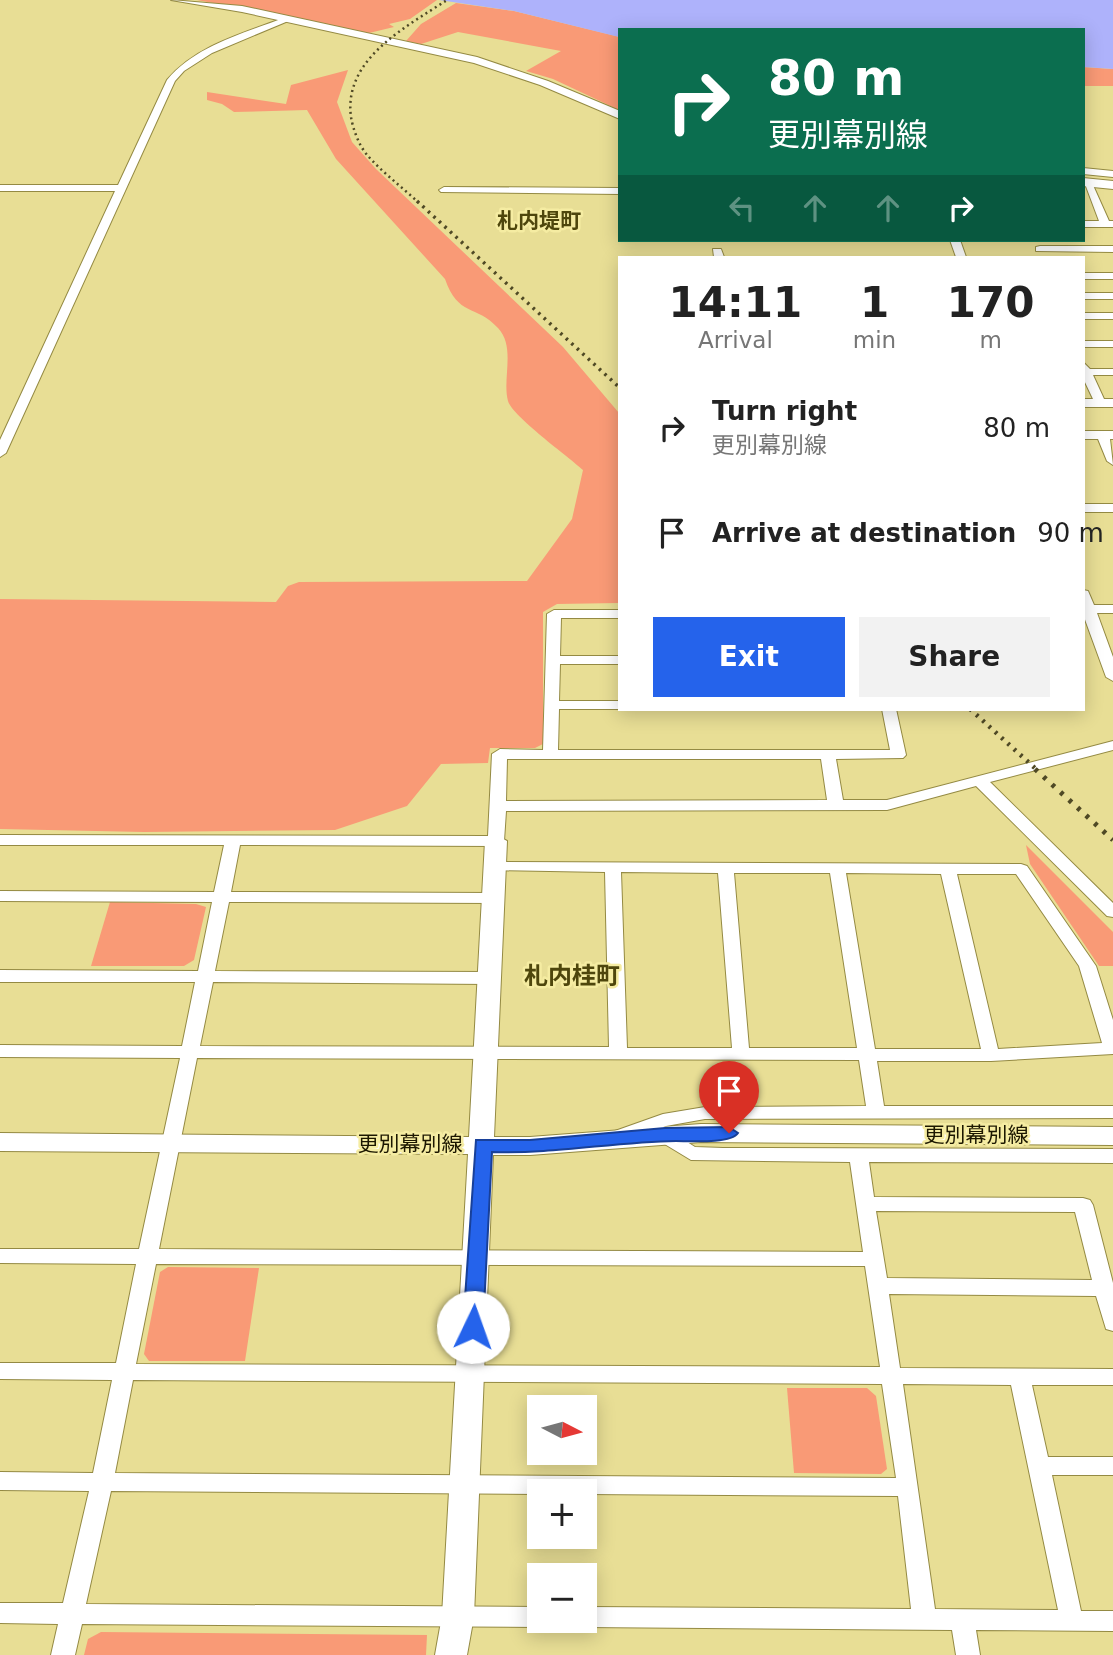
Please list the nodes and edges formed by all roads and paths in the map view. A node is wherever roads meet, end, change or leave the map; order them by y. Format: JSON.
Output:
{"nodes":[{"id":1,"x":176,"y":0,"type":"edge"},
{"id":2,"x":289,"y":19,"type":"junction"},
{"id":3,"x":618,"y":115,"type":"edge"},
{"id":4,"x":1113,"y":174,"type":"edge"},
{"id":5,"x":1085,"y":179,"type":"edge"},
{"id":6,"x":1085,"y":179,"type":"edge"},
{"id":7,"x":1085,"y":181,"type":"edge"},
{"id":8,"x":1113,"y":186,"type":"edge"},
{"id":9,"x":0,"y":188,"type":"edge"},
{"id":10,"x":121,"y":188,"type":"junction"},
{"id":11,"x":444,"y":190,"type":"dead end"},
{"id":12,"x":618,"y":191,"type":"edge"},
{"id":13,"x":1085,"y":224,"type":"edge"},
{"id":14,"x":1109,"y":224,"type":"edge"},
{"id":15,"x":1040,"y":249,"type":"edge"},
{"id":16,"x":1113,"y":249,"type":"edge"},
{"id":17,"x":1085,"y":276,"type":"edge"},
{"id":18,"x":1113,"y":276,"type":"edge"},
{"id":19,"x":1085,"y":296,"type":"edge"},
{"id":20,"x":1113,"y":296,"type":"edge"},
{"id":21,"x":1085,"y":316,"type":"edge"},
{"id":22,"x":1113,"y":316,"type":"edge"},
{"id":23,"x":1085,"y":344,"type":"edge"},
{"id":24,"x":1113,"y":344,"type":"edge"},
{"id":25,"x":1085,"y":368,"type":"edge"},
{"id":26,"x":1113,"y":372,"type":"edge"},
{"id":27,"x":1085,"y":403,"type":"edge"},
{"id":28,"x":1100,"y":403,"type":"junction"},
{"id":29,"x":1113,"y":403,"type":"edge"},
{"id":30,"x":1085,"y":435,"type":"edge"},
{"id":31,"x":1108,"y":435,"type":"edge"},
{"id":32,"x":0,"y":453,"type":"edge"},
{"id":33,"x":1113,"y":461,"type":"edge"},
{"id":34,"x":1085,"y":508,"type":"edge"},
{"id":35,"x":1113,"y":508,"type":"edge"},
{"id":36,"x":1085,"y":599,"type":"edge"},
{"id":37,"x":1089,"y":609,"type":"junction"},
{"id":38,"x":1113,"y":609,"type":"edge"},
{"id":39,"x":618,"y":614,"type":"edge"},
{"id":40,"x":552,"y":660,"type":"junction"},
{"id":41,"x":618,"y":660,"type":"edge"},
{"id":42,"x":1113,"y":677,"type":"edge"},
{"id":43,"x":551,"y":705,"type":"junction"},
{"id":44,"x":618,"y":705,"type":"edge"},
{"id":45,"x":889,"y":711,"type":"edge"},
{"id":46,"x":1113,"y":744,"type":"edge"},
{"id":47,"x":550,"y":754,"type":"junction"},
{"id":48,"x":828,"y":754,"type":"junction"},
{"id":49,"x":979,"y":780,"type":"junction"},
{"id":50,"x":498,"y":806,"type":"junction"},
{"id":51,"x":836,"y":807,"type":"junction"},
{"id":52,"x":0,"y":840,"type":"edge"},
{"id":53,"x":233,"y":840,"type":"junction"},
{"id":54,"x":496,"y":841,"type":"junction"},
{"id":55,"x":494,"y":867,"type":"junction"},
{"id":56,"x":613,"y":867,"type":"junction"},
{"id":57,"x":837,"y":867,"type":"junction"},
{"id":58,"x":726,"y":868,"type":"junction"},
{"id":59,"x":948,"y":868,"type":"junction"},
{"id":60,"x":0,"y":896,"type":"edge"},
{"id":61,"x":221,"y":896,"type":"junction"},
{"id":62,"x":493,"y":898,"type":"junction"},
{"id":63,"x":1113,"y":912,"type":"edge"},
{"id":64,"x":0,"y":975,"type":"edge"},
{"id":65,"x":204,"y":976,"type":"junction"},
{"id":66,"x":490,"y":978,"type":"junction"},
{"id":67,"x":1113,"y":1048,"type":"edge"},
{"id":68,"x":0,"y":1051,"type":"edge"},
{"id":69,"x":189,"y":1051,"type":"junction"},
{"id":70,"x":486,"y":1053,"type":"junction"},
{"id":71,"x":618,"y":1054,"type":"junction"},
{"id":72,"x":741,"y":1055,"type":"junction"},
{"id":73,"x":867,"y":1055,"type":"junction"},
{"id":74,"x":991,"y":1055,"type":"junction"},
{"id":75,"x":876,"y":1112,"type":"junction"},
{"id":76,"x":1113,"y":1112,"type":"edge"},
{"id":77,"x":665,"y":1135,"type":"junction"},
{"id":78,"x":1113,"y":1136,"type":"edge"},
{"id":79,"x":618,"y":1138,"type":"junction"},
{"id":80,"x":0,"y":1142,"type":"edge"},
{"id":81,"x":169,"y":1143,"type":"junction"},
{"id":82,"x":483,"y":1145,"type":"junction"},
{"id":83,"x":858,"y":1155,"type":"junction"},
{"id":84,"x":1113,"y":1156,"type":"edge"},
{"id":85,"x":865,"y":1204,"type":"junction"},
{"id":86,"x":0,"y":1256,"type":"edge"},
{"id":87,"x":147,"y":1256,"type":"junction"},
{"id":88,"x":477,"y":1259,"type":"junction"},
{"id":89,"x":874,"y":1259,"type":"junction"},
{"id":90,"x":878,"y":1286,"type":"junction"},
{"id":91,"x":1104,"y":1288,"type":"junction"},
{"id":92,"x":1113,"y":1323,"type":"edge"},
{"id":93,"x":0,"y":1371,"type":"edge"},
{"id":94,"x":124,"y":1371,"type":"junction"},
{"id":95,"x":471,"y":1373,"type":"junction"},
{"id":96,"x":1020,"y":1377,"type":"junction"},
{"id":97,"x":1113,"y":1377,"type":"edge"},
{"id":98,"x":892,"y":1378,"type":"junction"},
{"id":99,"x":1040,"y":1466,"type":"junction"},
{"id":100,"x":1113,"y":1466,"type":"edge"},
{"id":101,"x":0,"y":1480,"type":"edge"},
{"id":102,"x":103,"y":1481,"type":"junction"},
{"id":103,"x":464,"y":1484,"type":"junction"},
{"id":104,"x":908,"y":1487,"type":"junction"},
{"id":105,"x":0,"y":1613,"type":"edge"},
{"id":106,"x":74,"y":1613,"type":"junction"},
{"id":107,"x":457,"y":1616,"type":"junction"},
{"id":108,"x":527,"y":1617,"type":"edge"},
{"id":109,"x":597,"y":1617,"type":"edge"},
{"id":110,"x":924,"y":1618,"type":"junction"},
{"id":111,"x":962,"y":1619,"type":"junction"},
{"id":112,"x":1072,"y":1621,"type":"junction"},
{"id":113,"x":1113,"y":1621,"type":"edge"},
{"id":114,"x":63,"y":1655,"type":"edge"},
{"id":115,"x":451,"y":1655,"type":"edge"},
{"id":116,"x":968,"y":1655,"type":"edge"}],
"edges":[{"from":1,"to":2,"type":"street"},
{"from":2,"to":3,"type":"street"},
{"from":2,"to":10,"type":"street"},
{"from":4,"to":5,"type":"street"},
{"from":6,"to":8,"type":"street"},
{"from":7,"to":14,"type":"street"},
{"from":9,"to":10,"type":"street"},
{"from":10,"to":32,"type":"street"},
{"from":11,"to":12,"type":"street"},
{"from":13,"to":14,"type":"street"},
{"from":15,"to":16,"type":"street"},
{"from":17,"to":18,"type":"street"},
{"from":19,"to":20,"type":"street"},
{"from":21,"to":22,"type":"street"},
{"from":23,"to":24,"type":"street"},
{"from":25,"to":26,"type":"street"},
{"from":25,"to":28,"type":"street"},
{"from":27,"to":28,"type":"street"},
{"from":28,"to":29,"type":"street"},
{"from":30,"to":31,"type":"street"},
{"from":31,"to":33,"type":"street"},
{"from":34,"to":35,"type":"street"},
{"from":36,"to":37,"type":"street"},
{"from":37,"to":38,"type":"street"},
{"from":37,"to":42,"type":"street"},
{"from":39,"to":40,"type":"street"},
{"from":40,"to":41,"type":"street"},
{"from":40,"to":43,"type":"street"},
{"from":43,"to":44,"type":"street"},
{"from":43,"to":47,"type":"street"},
{"from":45,"to":48,"type":"street"},
{"from":46,"to":49,"type":"street"},
{"from":47,"to":48,"type":"street"},
{"from":47,"to":50,"type":"street"},
{"from":48,"to":51,"type":"street"},
{"from":49,"to":51,"type":"street"},
{"from":49,"to":63,"type":"street"},
{"from":50,"to":51,"type":"street"},
{"from":50,"to":54,"type":"street"},
{"from":52,"to":53,"type":"street"},
{"from":53,"to":54,"type":"street"},
{"from":53,"to":61,"type":"street"},
{"from":54,"to":55,"type":"street"},
{"from":55,"to":56,"type":"street"},
{"from":55,"to":62,"type":"street"},
{"from":56,"to":58,"type":"street"},
{"from":56,"to":71,"type":"street"},
{"from":57,"to":58,"type":"street"},
{"from":57,"to":59,"type":"street"},
{"from":57,"to":73,"type":"street"},
{"from":58,"to":72,"type":"street"},
{"from":59,"to":67,"type":"street"},
{"from":59,"to":74,"type":"street"},
{"from":60,"to":61,"type":"street"},
{"from":61,"to":62,"type":"street"},
{"from":61,"to":65,"type":"street"},
{"from":62,"to":66,"type":"street"},
{"from":64,"to":65,"type":"street"},
{"from":65,"to":66,"type":"street"},
{"from":65,"to":69,"type":"street"},
{"from":66,"to":70,"type":"street"},
{"from":67,"to":74,"type":"street"},
{"from":68,"to":69,"type":"street"},
{"from":69,"to":70,"type":"street"},
{"from":69,"to":81,"type":"street"},
{"from":70,"to":71,"type":"street"},
{"from":70,"to":82,"type":"street"},
{"from":71,"to":72,"type":"street"},
{"from":72,"to":73,"type":"street"},
{"from":73,"to":74,"type":"street"},
{"from":73,"to":75,"type":"street"},
{"from":75,"to":76,"type":"street"},
{"from":75,"to":79,"type":"street"},
{"from":77,"to":78,"type":"street","name":"更別幕別線"},
{"from":77,"to":79,"type":"street","name":"更別幕別線"},
{"from":77,"to":83,"type":"street"},
{"from":79,"to":82,"type":"street","name":"更別幕別線"},
{"from":80,"to":81,"type":"street","name":"更別幕別線"},
{"from":81,"to":82,"type":"street","name":"更別幕別線"},
{"from":81,"to":87,"type":"street"},
{"from":82,"to":88,"type":"street"},
{"from":83,"to":84,"type":"street"},
{"from":83,"to":85,"type":"street"},
{"from":85,"to":89,"type":"street"},
{"from":85,"to":91,"type":"street"},
{"from":86,"to":87,"type":"street"},
{"from":87,"to":88,"type":"street"},
{"from":87,"to":94,"type":"street"},
{"from":88,"to":89,"type":"street"},
{"from":88,"to":95,"type":"street"},
{"from":89,"to":90,"type":"street"},
{"from":90,"to":91,"type":"street"},
{"from":90,"to":98,"type":"street"},
{"from":91,"to":92,"type":"street"},
{"from":93,"to":94,"type":"street"},
{"from":94,"to":95,"type":"street"},
{"from":94,"to":102,"type":"street"},
{"from":95,"to":98,"type":"street"},
{"from":95,"to":103,"type":"street"},
{"from":96,"to":97,"type":"street"},
{"from":96,"to":98,"type":"street"},
{"from":96,"to":99,"type":"street"},
{"from":98,"to":104,"type":"street"},
{"from":99,"to":100,"type":"street"},
{"from":99,"to":112,"type":"street"},
{"from":101,"to":102,"type":"street"},
{"from":102,"to":103,"type":"street"},
{"from":102,"to":106,"type":"street"},
{"from":103,"to":104,"type":"street"},
{"from":103,"to":107,"type":"street"},
{"from":104,"to":110,"type":"street"},
{"from":105,"to":106,"type":"street"},
{"from":106,"to":107,"type":"street"},
{"from":106,"to":114,"type":"street"},
{"from":107,"to":108,"type":"street"},
{"from":107,"to":115,"type":"street"},
{"from":109,"to":110,"type":"street"},
{"from":110,"to":111,"type":"street"},
{"from":111,"to":112,"type":"street"},
{"from":111,"to":116,"type":"street"},
{"from":112,"to":113,"type":"street"}]}
